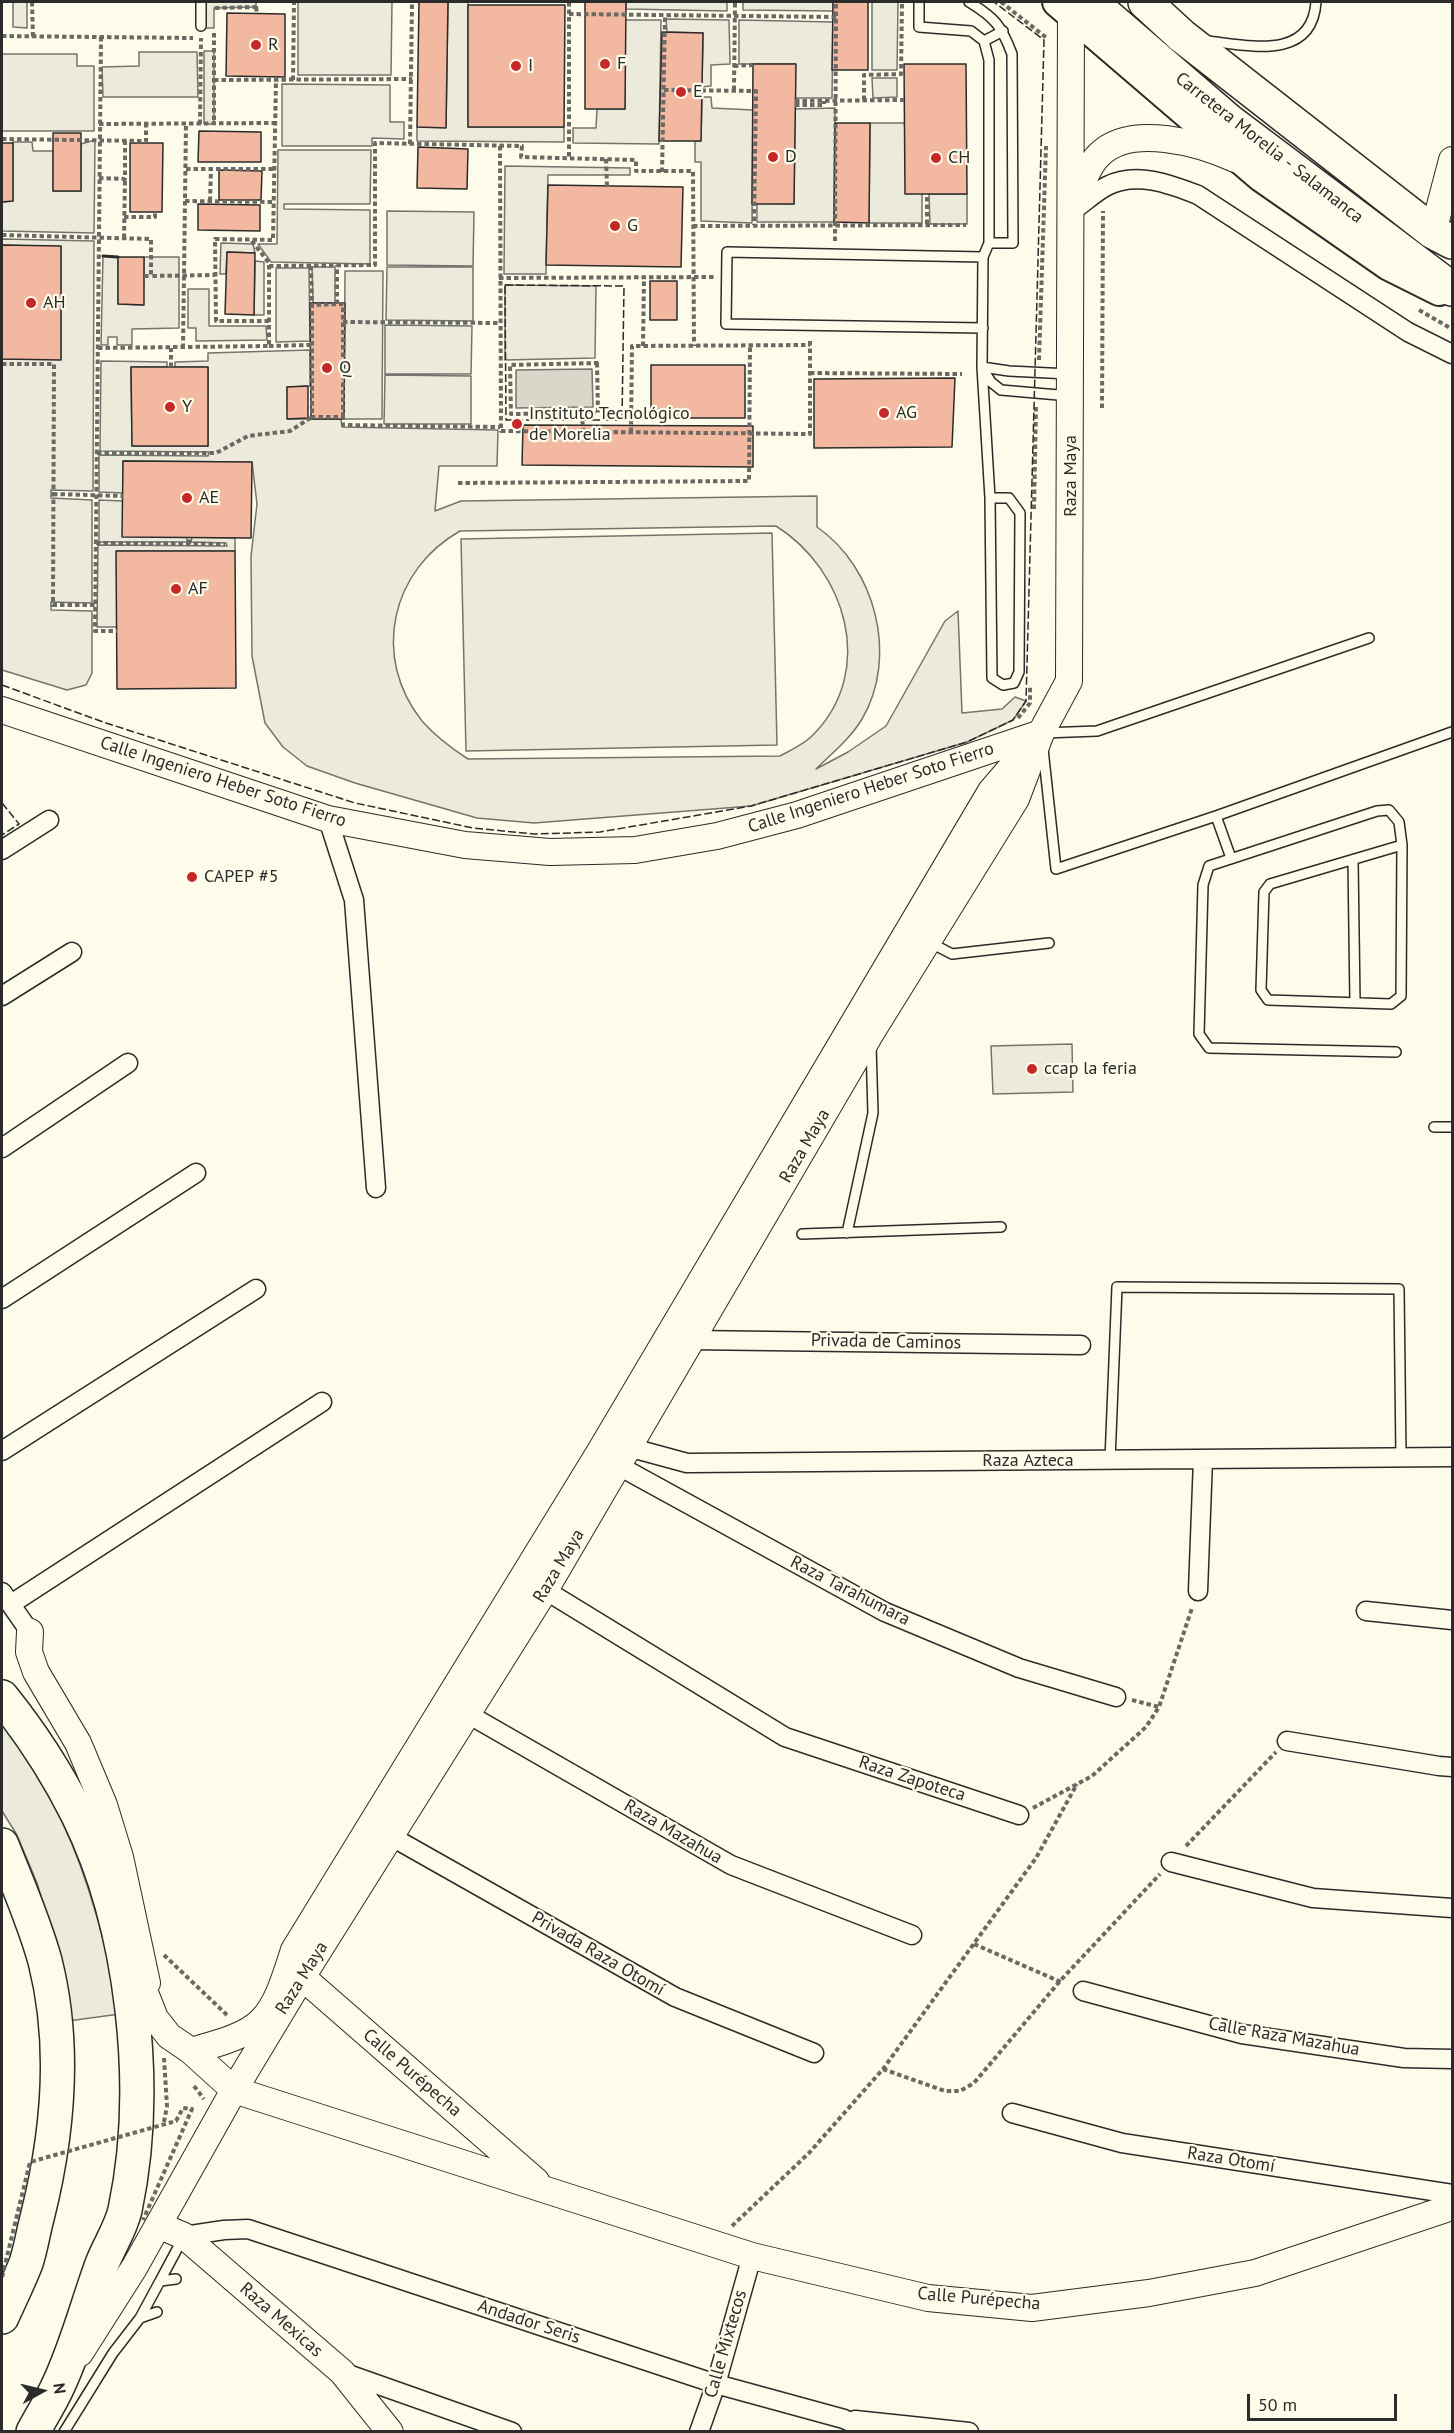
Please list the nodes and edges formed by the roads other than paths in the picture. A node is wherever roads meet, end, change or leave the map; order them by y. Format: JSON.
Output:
{"nodes":[{"id":1,"x":201,"y":2,"type":"edge"},
{"id":2,"x":919,"y":2,"type":"edge"},
{"id":3,"x":969,"y":2,"type":"edge"},
{"id":4,"x":1316,"y":2,"type":"edge"},
{"id":5,"x":1073,"y":5,"type":"edge"},
{"id":6,"x":1152,"y":5,"type":"edge"},
{"id":7,"x":201,"y":26,"type":"dead end"},
{"id":8,"x":1003,"y":31,"type":"junction"},
{"id":9,"x":1186,"y":39,"type":"junction"},
{"id":10,"x":984,"y":41,"type":"junction"},
{"id":11,"x":1452,"y":160,"type":"edge"},
{"id":12,"x":1242,"y":162,"type":"junction"},
{"id":13,"x":1071,"y":212,"type":"junction"},
{"id":14,"x":1443,"y":237,"type":"edge"},
{"id":15,"x":990,"y":243,"type":"junction"},
{"id":16,"x":983,"y":257,"type":"junction"},
{"id":17,"x":1452,"y":289,"type":"edge"},
{"id":18,"x":1452,"y":298,"type":"edge"},
{"id":19,"x":983,"y":328,"type":"junction"},
{"id":20,"x":1452,"y":354,"type":"edge"},
{"id":21,"x":982,"y":367,"type":"junction"},
{"id":22,"x":1071,"y":385,"type":"junction"},
{"id":23,"x":990,"y":498,"type":"junction"},
{"id":24,"x":1370,"y":638,"type":"dead end"},
{"id":25,"x":2,"y":710,"type":"edge"},
{"id":26,"x":1452,"y":732,"type":"edge"},
{"id":27,"x":1041,"y":733,"type":"junction"},
{"id":28,"x":1216,"y":816,"type":"junction"},
{"id":29,"x":328,"y":819,"type":"junction"},
{"id":30,"x":49,"y":820,"type":"dead end"},
{"id":31,"x":1402,"y":845,"type":"junction"},
{"id":32,"x":2,"y":850,"type":"edge"},
{"id":33,"x":1231,"y":858,"type":"junction"},
{"id":34,"x":1353,"y":860,"type":"junction"},
{"id":35,"x":927,"y":941,"type":"junction"},
{"id":36,"x":1050,"y":943,"type":"dead end"},
{"id":37,"x":72,"y":952,"type":"dead end"},
{"id":38,"x":2,"y":996,"type":"edge"},
{"id":39,"x":1355,"y":1003,"type":"junction"},
{"id":40,"x":863,"y":1028,"type":"junction"},
{"id":41,"x":1396,"y":1052,"type":"dead end"},
{"id":42,"x":128,"y":1063,"type":"dead end"},
{"id":43,"x":1434,"y":1127,"type":"dead end"},
{"id":44,"x":1452,"y":1127,"type":"edge"},
{"id":45,"x":2,"y":1148,"type":"edge"},
{"id":46,"x":196,"y":1173,"type":"dead end"},
{"id":47,"x":376,"y":1188,"type":"dead end"},
{"id":48,"x":1001,"y":1227,"type":"dead end"},
{"id":49,"x":847,"y":1233,"type":"junction"},
{"id":50,"x":802,"y":1234,"type":"dead end"},
{"id":51,"x":256,"y":1289,"type":"dead end"},
{"id":52,"x":2,"y":1299,"type":"edge"},
{"id":53,"x":691,"y":1340,"type":"junction"},
{"id":54,"x":1081,"y":1345,"type":"dead end"},
{"id":55,"x":322,"y":1402,"type":"dead end"},
{"id":56,"x":2,"y":1451,"type":"edge"},
{"id":57,"x":613,"y":1451,"type":"junction"},
{"id":58,"x":1401,"y":1457,"type":"junction"},
{"id":59,"x":1452,"y":1457,"type":"edge"},
{"id":60,"x":1203,"y":1459,"type":"junction"},
{"id":61,"x":1110,"y":1460,"type":"junction"},
{"id":62,"x":545,"y":1590,"type":"junction"},
{"id":63,"x":1198,"y":1591,"type":"road end"},
{"id":64,"x":6,"y":1598,"type":"edge"},
{"id":65,"x":1366,"y":1611,"type":"dead end"},
{"id":66,"x":1452,"y":1620,"type":"edge"},
{"id":67,"x":30,"y":1632,"type":"joint"},
{"id":68,"x":1116,"y":1696,"type":"road end"},
{"id":69,"x":2,"y":1697,"type":"edge"},
{"id":70,"x":457,"y":1708,"type":"junction"},
{"id":71,"x":1287,"y":1741,"type":"road end"},
{"id":72,"x":1452,"y":1767,"type":"edge"},
{"id":73,"x":1019,"y":1815,"type":"road end"},
{"id":74,"x":392,"y":1837,"type":"junction"},
{"id":75,"x":2,"y":1845,"type":"edge"},
{"id":76,"x":1171,"y":1862,"type":"road end"},
{"id":77,"x":112,"y":1907,"type":"junction"},
{"id":78,"x":1452,"y":1908,"type":"edge"},
{"id":79,"x":912,"y":1935,"type":"dead end"},
{"id":80,"x":294,"y":1950,"type":"junction"},
{"id":81,"x":302,"y":1977,"type":"junction"},
{"id":82,"x":1083,"y":1991,"type":"road end"},
{"id":83,"x":155,"y":2018,"type":"junction"},
{"id":84,"x":814,"y":2053,"type":"dead end"},
{"id":85,"x":181,"y":2054,"type":"junction"},
{"id":86,"x":1452,"y":2059,"type":"edge"},
{"id":87,"x":234,"y":2090,"type":"junction"},
{"id":88,"x":1012,"y":2113,"type":"dead end"},
{"id":89,"x":544,"y":2188,"type":"junction"},
{"id":90,"x":1452,"y":2194,"type":"edge"},
{"id":91,"x":1452,"y":2207,"type":"edge"},
{"id":92,"x":150,"y":2222,"type":"junction"},
{"id":93,"x":184,"y":2236,"type":"junction"},
{"id":94,"x":752,"y":2256,"type":"junction"},
{"id":95,"x":176,"y":2279,"type":"dead end"},
{"id":96,"x":160,"y":2282,"type":"junction"},
{"id":97,"x":157,"y":2312,"type":"dead end"},
{"id":98,"x":2,"y":2317,"type":"edge"},
{"id":99,"x":140,"y":2318,"type":"junction"},
{"id":100,"x":342,"y":2372,"type":"junction"},
{"id":101,"x":716,"y":2384,"type":"junction"},
{"id":102,"x":57,"y":2387,"type":"junction"},
{"id":103,"x":844,"y":2419,"type":"junction"},
{"id":104,"x":33,"y":2432,"type":"edge"},
{"id":105,"x":64,"y":2432,"type":"edge"},
{"id":106,"x":390,"y":2432,"type":"edge"},
{"id":107,"x":512,"y":2432,"type":"edge"},
{"id":108,"x":699,"y":2432,"type":"edge"},
{"id":109,"x":871,"y":2432,"type":"edge"},
{"id":110,"x":969,"y":2432,"type":"edge"}],
"edges":[{"from":1,"to":7,"type":"lane"},
{"from":2,"to":10,"type":"lane"},
{"from":3,"to":8,"type":"lane"},
{"from":4,"to":9,"type":"lane"},
{"from":5,"to":12,"type":"main road"},
{"from":5,"to":13,"type":"street","name":"Raza Maya"},
{"from":5,"to":17,"type":"highway","name":"Carretera Morelia - Salamanca"},
{"from":6,"to":9,"type":"highway","name":"Carretera Morelia - Salamanca"},
{"from":8,"to":10,"type":"lane"},
{"from":8,"to":15,"type":"lane"},
{"from":9,"to":14,"type":"highway","name":"Carretera Morelia - Salamanca"},
{"from":10,"to":15,"type":"lane"},
{"from":11,"to":14,"type":"street"},
{"from":12,"to":13,"type":"street","name":"Raza Maya"},
{"from":12,"to":18,"type":"main road"},
{"from":13,"to":20,"type":"street"},
{"from":13,"to":22,"type":"street","name":"Raza Maya"},
{"from":15,"to":16,"type":"lane"},
{"from":16,"to":19,"type":"lane"},
{"from":16,"to":19,"type":"lane"},
{"from":19,"to":21,"type":"lane"},
{"from":21,"to":22,"type":"lane"},
{"from":21,"to":22,"type":"lane"},
{"from":21,"to":23,"type":"lane"},
{"from":22,"to":27,"type":"street","name":"Raza Maya"},
{"from":23,"to":23,"type":"lane"},
{"from":24,"to":27,"type":"lane"},
{"from":25,"to":29,"type":"street","name":"Calle Ingeniero Heber Soto Fierro"},
{"from":26,"to":28,"type":"lane"},
{"from":27,"to":28,"type":"lane"},
{"from":27,"to":29,"type":"street","name":"Calle Ingeniero Heber Soto Fierro"},
{"from":27,"to":35,"type":"street","name":"Raza Maya"},
{"from":27,"to":40,"type":"street","name":"Raza Maya"},
{"from":28,"to":33,"type":"lane"},
{"from":29,"to":47,"type":"street"},
{"from":30,"to":32,"type":"street"},
{"from":31,"to":33,"type":"lane"},
{"from":31,"to":34,"type":"lane"},
{"from":31,"to":39,"type":"lane"},
{"from":33,"to":41,"type":"lane"},
{"from":34,"to":39,"type":"lane"},
{"from":34,"to":39,"type":"lane"},
{"from":35,"to":36,"type":"lane"},
{"from":35,"to":40,"type":"street","name":"Raza Maya"},
{"from":37,"to":38,"type":"street"},
{"from":40,"to":49,"type":"lane"},
{"from":40,"to":53,"type":"street","name":"Raza Maya"},
{"from":40,"to":57,"type":"street","name":"Raza Maya"},
{"from":42,"to":45,"type":"street"},
{"from":43,"to":44,"type":"lane"},
{"from":46,"to":52,"type":"street"},
{"from":48,"to":49,"type":"lane"},
{"from":49,"to":50,"type":"lane"},
{"from":51,"to":56,"type":"street"},
{"from":53,"to":54,"type":"street","name":"Privada de Caminos"},
{"from":53,"to":57,"type":"street","name":"Raza Maya"},
{"from":55,"to":64,"type":"street"},
{"from":57,"to":61,"type":"street","name":"Raza Azteca"},
{"from":57,"to":62,"type":"street","name":"Raza Maya"},
{"from":57,"to":68,"type":"street","name":"Raza Tarahumara"},
{"from":57,"to":70,"type":"street","name":"Raza Maya"},
{"from":58,"to":59,"type":"street","name":"Raza Azteca"},
{"from":58,"to":60,"type":"street","name":"Raza Azteca"},
{"from":58,"to":61,"type":"lane"},
{"from":60,"to":61,"type":"street","name":"Raza Azteca"},
{"from":60,"to":63,"type":"street"},
{"from":62,"to":70,"type":"street","name":"Raza Maya"},
{"from":62,"to":73,"type":"street","name":"Raza Zapoteca"},
{"from":64,"to":67,"type":"street"},
{"from":65,"to":66,"type":"street"},
{"from":67,"to":83,"type":"street"},
{"from":69,"to":77,"type":"highway"},
{"from":70,"to":74,"type":"street","name":"Raza Maya"},
{"from":70,"to":79,"type":"street","name":"Raza Mazahua"},
{"from":70,"to":80,"type":"street","name":"Raza Maya"},
{"from":71,"to":72,"type":"street"},
{"from":74,"to":81,"type":"street","name":"Raza Maya"},
{"from":74,"to":84,"type":"street","name":"Privada Raza Otomí"},
{"from":75,"to":98,"type":"highway"},
{"from":76,"to":78,"type":"street"},
{"from":77,"to":83,"type":"street"},
{"from":77,"to":102,"type":"highway"},
{"from":80,"to":81,"type":"street"},
{"from":80,"to":85,"type":"street","name":"Raza Maya"},
{"from":81,"to":87,"type":"street","name":"Raza Maya"},
{"from":81,"to":89,"type":"street","name":"Calle Purépecha"},
{"from":82,"to":86,"type":"street","name":"Calle Raza Mazahua"},
{"from":83,"to":85,"type":"street"},
{"from":85,"to":87,"type":"street"},
{"from":87,"to":89,"type":"street","name":"Calle Purépecha"},
{"from":87,"to":92,"type":"street","name":"Raza Maya"},
{"from":88,"to":90,"type":"street","name":"Raza Otomí"},
{"from":89,"to":94,"type":"street","name":"Calle Purépecha"},
{"from":91,"to":94,"type":"street","name":"Calle Purépecha"},
{"from":92,"to":93,"type":"street","name":"Raza Mexicas"},
{"from":92,"to":102,"type":"street","name":"Raza Maya"},
{"from":93,"to":96,"type":"lane"},
{"from":93,"to":100,"type":"street","name":"Raza Mexicas"},
{"from":93,"to":101,"type":"street","name":"Andador Seris"},
{"from":94,"to":101,"type":"street","name":"Calle Mixtecos"},
{"from":95,"to":96,"type":"lane"},
{"from":96,"to":99,"type":"lane"},
{"from":97,"to":99,"type":"lane"},
{"from":99,"to":105,"type":"lane"},
{"from":100,"to":106,"type":"street","name":"Raza Mexicas"},
{"from":100,"to":107,"type":"street"},
{"from":101,"to":103,"type":"street","name":"Andador Seris"},
{"from":101,"to":108,"type":"street","name":"Calle Mixtecos"},
{"from":102,"to":104,"type":"highway"},
{"from":103,"to":109,"type":"street","name":"Andador Seris"},
{"from":103,"to":110,"type":"street"}]}
